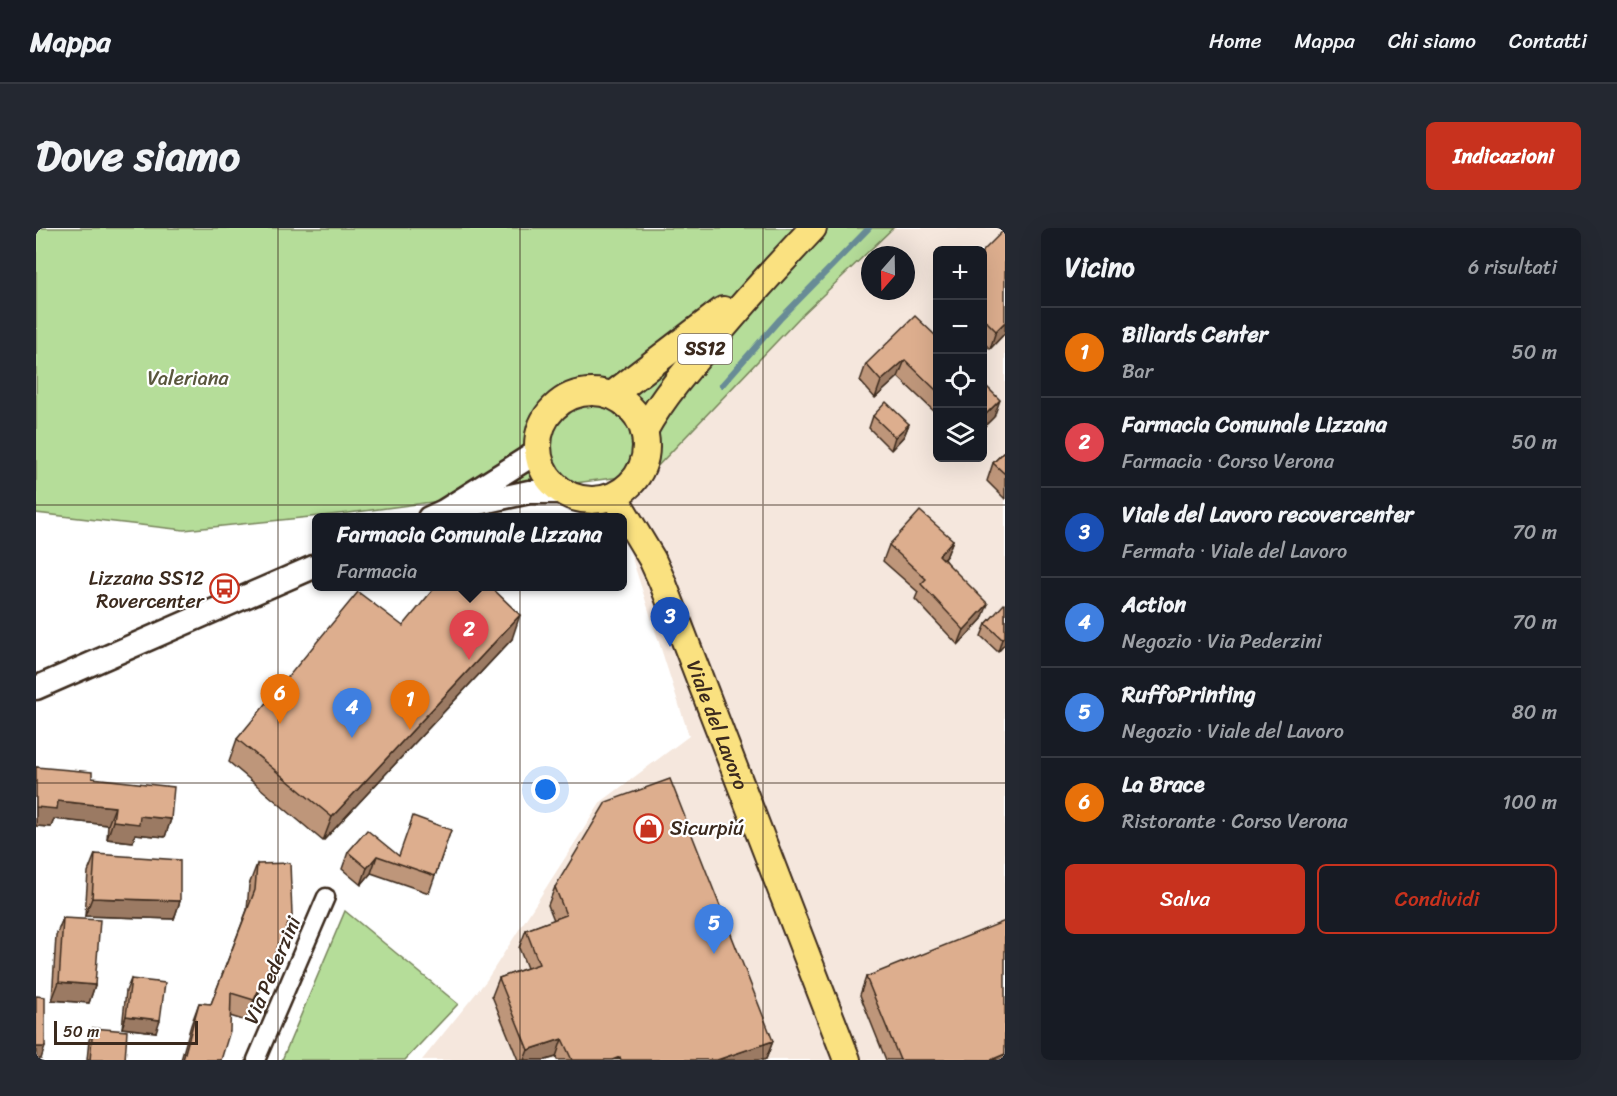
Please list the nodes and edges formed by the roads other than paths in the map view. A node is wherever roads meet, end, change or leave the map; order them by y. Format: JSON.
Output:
{"nodes":[{"id":1,"x":813,"y":228,"type":"edge"},
{"id":2,"x":772,"y":271,"type":"junction"},
{"id":3,"x":612,"y":395,"type":"junction"},
{"id":4,"x":644,"y":431,"type":"junction"},
{"id":5,"x":537,"y":452,"type":"junction"},
{"id":6,"x":562,"y":492,"type":"junction"},
{"id":7,"x":614,"y":496,"type":"junction"},
{"id":8,"x":438,"y":513,"type":"edge"},
{"id":9,"x":440,"y":513,"type":"edge"},
{"id":10,"x":624,"y":513,"type":"edge"},
{"id":11,"x":627,"y":518,"type":"edge"},
{"id":12,"x":312,"y":568,"type":"edge"},
{"id":13,"x":36,"y":688,"type":"edge"},
{"id":14,"x":326,"y":897,"type":"dead end"},
{"id":15,"x":256,"y":1060,"type":"edge"},
{"id":16,"x":847,"y":1060,"type":"edge"}],
"edges":[{"from":1,"to":2,"type":"main road","number":"SS12"},
{"from":2,"to":3,"type":"main road","number":"SS12"},
{"from":2,"to":4,"type":"main road","number":"SS12"},
{"from":3,"to":4,"type":"main road"},
{"from":3,"to":5,"type":"main road"},
{"from":4,"to":7,"type":"main road","number":"SS12"},
{"from":5,"to":6,"type":"main road"},
{"from":5,"to":8,"type":"main road"},
{"from":6,"to":7,"type":"main road"},
{"from":6,"to":9,"type":"main road"},
{"from":7,"to":10,"type":"main road","name":"Viale del Lavoro"},
{"from":11,"to":16,"type":"main road","name":"Viale del Lavoro"},
{"from":12,"to":13,"type":"main road"},
{"from":14,"to":15,"type":"street","name":"Via Pederzini"}]}
